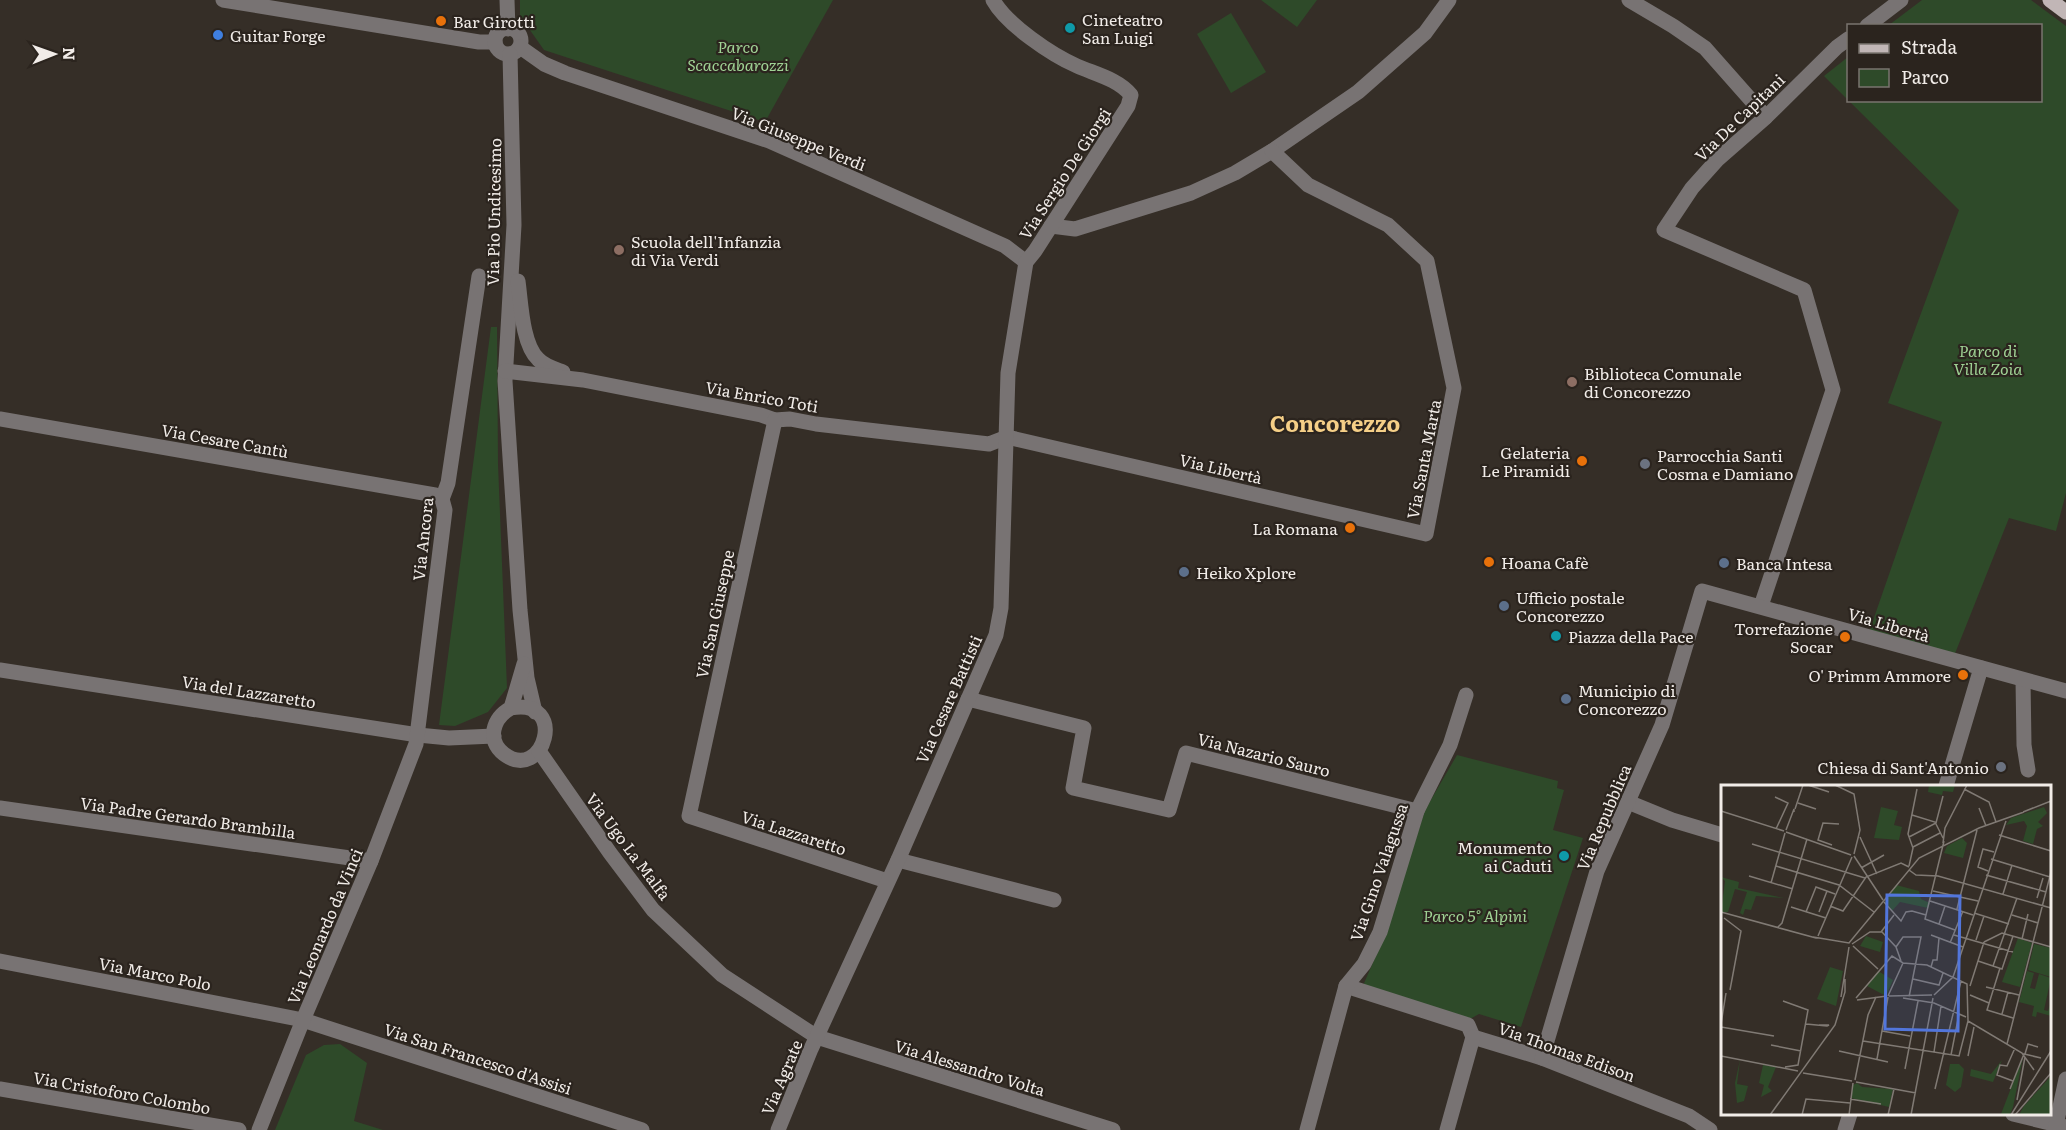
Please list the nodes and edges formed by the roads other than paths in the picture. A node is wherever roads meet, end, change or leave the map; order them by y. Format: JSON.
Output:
{"nodes":[{"id":1,"x":224,"y":0,"type":"edge"},
{"id":2,"x":507,"y":0,"type":"edge"},
{"id":3,"x":993,"y":0,"type":"edge"},
{"id":4,"x":1449,"y":0,"type":"edge"},
{"id":5,"x":1629,"y":0,"type":"edge"},
{"id":6,"x":1901,"y":0,"type":"edge"},
{"id":7,"x":2050,"y":0,"type":"edge"},
{"id":8,"x":2066,"y":12,"type":"edge"},
{"id":9,"x":1870,"y":24,"type":"edge"},
{"id":10,"x":508,"y":29,"type":"junction"},
{"id":11,"x":1847,"y":40,"type":"edge"},
{"id":12,"x":495,"y":42,"type":"junction"},
{"id":13,"x":515,"y":51,"type":"junction"},
{"id":14,"x":1766,"y":117,"type":"junction"},
{"id":15,"x":1272,"y":151,"type":"junction"},
{"id":16,"x":1051,"y":226,"type":"junction"},
{"id":17,"x":513,"y":250,"type":"junction"},
{"id":18,"x":1026,"y":262,"type":"junction"},
{"id":19,"x":479,"y":276,"type":"dead end"},
{"id":20,"x":505,"y":371,"type":"junction"},
{"id":21,"x":583,"y":380,"type":"junction"},
{"id":22,"x":0,"y":419,"type":"edge"},
{"id":23,"x":775,"y":420,"type":"junction"},
{"id":24,"x":1007,"y":437,"type":"junction"},
{"id":25,"x":442,"y":499,"type":"junction"},
{"id":26,"x":1426,"y":534,"type":"joint"},
{"id":27,"x":1702,"y":591,"type":"joint"},
{"id":28,"x":1761,"y":606,"type":"junction"},
{"id":29,"x":525,"y":661,"type":"junction"},
{"id":30,"x":1981,"y":668,"type":"junction"},
{"id":31,"x":0,"y":670,"type":"edge"},
{"id":32,"x":2023,"y":680,"type":"junction"},
{"id":33,"x":2066,"y":691,"type":"edge"},
{"id":34,"x":1466,"y":695,"type":"dead end"},
{"id":35,"x":968,"y":699,"type":"junction"},
{"id":36,"x":511,"y":708,"type":"junction"},
{"id":37,"x":535,"y":712,"type":"junction"},
{"id":38,"x":418,"y":735,"type":"junction"},
{"id":39,"x":494,"y":736,"type":"junction"},
{"id":40,"x":539,"y":751,"type":"junction"},
{"id":41,"x":2028,"y":770,"type":"dead end"},
{"id":42,"x":1946,"y":785,"type":"edge"},
{"id":43,"x":1628,"y":802,"type":"junction"},
{"id":44,"x":0,"y":808,"type":"edge"},
{"id":45,"x":1417,"y":811,"type":"junction"},
{"id":46,"x":689,"y":816,"type":"joint"},
{"id":47,"x":1721,"y":835,"type":"edge"},
{"id":48,"x":898,"y":860,"type":"junction"},
{"id":49,"x":371,"y":861,"type":"junction"},
{"id":50,"x":887,"y":882,"type":"junction"},
{"id":51,"x":1054,"y":900,"type":"dead end"},
{"id":52,"x":0,"y":961,"type":"edge"},
{"id":53,"x":1346,"y":986,"type":"junction"},
{"id":54,"x":303,"y":1020,"type":"junction"},
{"id":55,"x":817,"y":1037,"type":"junction"},
{"id":56,"x":1473,"y":1037,"type":"junction"},
{"id":57,"x":1542,"y":1058,"type":"junction"},
{"id":58,"x":2066,"y":1079,"type":"edge"},
{"id":59,"x":0,"y":1089,"type":"edge"},
{"id":60,"x":1849,"y":1115,"type":"edge"},
{"id":61,"x":2020,"y":1115,"type":"edge"},
{"id":62,"x":2059,"y":1127,"type":"edge"},
{"id":63,"x":239,"y":1130,"type":"edge"},
{"id":64,"x":259,"y":1130,"type":"edge"},
{"id":65,"x":642,"y":1130,"type":"edge"},
{"id":66,"x":778,"y":1130,"type":"edge"},
{"id":67,"x":1113,"y":1130,"type":"edge"},
{"id":68,"x":1307,"y":1130,"type":"edge"},
{"id":69,"x":1447,"y":1130,"type":"edge"},
{"id":70,"x":1710,"y":1130,"type":"edge"},
{"id":71,"x":1845,"y":1130,"type":"edge"}],
"edges":[{"from":1,"to":12,"type":"street"},
{"from":2,"to":10,"type":"street"},
{"from":3,"to":16,"type":"street","name":"Via Sergio De Giorgi"},
{"from":4,"to":15,"type":"street"},
{"from":5,"to":14,"type":"street"},
{"from":6,"to":9,"type":"street"},
{"from":7,"to":8,"type":"main road"},
{"from":10,"to":12,"type":"street"},
{"from":10,"to":13,"type":"street"},
{"from":11,"to":14,"type":"street","name":"Via De Capitani"},
{"from":12,"to":13,"type":"street"},
{"from":13,"to":17,"type":"street","name":"Via Pio Undicesimo"},
{"from":13,"to":18,"type":"street","name":"Via Giuseppe Verdi"},
{"from":14,"to":28,"type":"street","name":"Via De Capitani"},
{"from":15,"to":16,"type":"street"},
{"from":15,"to":26,"type":"street","name":"Via Santa Marta"},
{"from":16,"to":18,"type":"street","name":"Via Sergio De Giorgi"},
{"from":17,"to":20,"type":"street","name":"Via Pio Undicesimo"},
{"from":17,"to":21,"type":"street","name":"Via Enrico Toti"},
{"from":18,"to":24,"type":"street","name":"Via Sergio De Giorgi"},
{"from":19,"to":25,"type":"street","name":"Via Ancora"},
{"from":20,"to":21,"type":"street","name":"Via Enrico Toti"},
{"from":20,"to":29,"type":"street"},
{"from":21,"to":23,"type":"street","name":"Via Enrico Toti"},
{"from":22,"to":25,"type":"street","name":"Via Cesare Cantù"},
{"from":23,"to":24,"type":"street","name":"Via Enrico Toti"},
{"from":23,"to":46,"type":"street","name":"Via San Giuseppe"},
{"from":24,"to":26,"type":"street","name":"Via Libertà"},
{"from":24,"to":35,"type":"street","name":"Via Cesare Battisti"},
{"from":25,"to":38,"type":"street","name":"Via Ancora"},
{"from":27,"to":28,"type":"street","name":"Via Libertà"},
{"from":27,"to":43,"type":"street","name":"Via Repubblica"},
{"from":28,"to":30,"type":"street","name":"Via Libertà"},
{"from":29,"to":36,"type":"street"},
{"from":29,"to":37,"type":"street"},
{"from":30,"to":32,"type":"street","name":"Via Libertà"},
{"from":30,"to":42,"type":"street"},
{"from":31,"to":38,"type":"street","name":"Via del Lazzaretto"},
{"from":32,"to":33,"type":"street","name":"Via Libertà"},
{"from":32,"to":41,"type":"street"},
{"from":34,"to":45,"type":"street","name":"Via Gino Valagussa"},
{"from":35,"to":45,"type":"street","name":"Via Nazario Sauro"},
{"from":35,"to":48,"type":"street","name":"Via Cesare Battisti"},
{"from":36,"to":37,"type":"street"},
{"from":36,"to":39,"type":"street"},
{"from":37,"to":40,"type":"street"},
{"from":38,"to":39,"type":"street","name":"Via del Lazzaretto"},
{"from":38,"to":49,"type":"street","name":"Via Leonardo da Vinci"},
{"from":39,"to":40,"type":"street"},
{"from":40,"to":55,"type":"street","name":"Via Ugo La Malfa"},
{"from":43,"to":47,"type":"street"},
{"from":43,"to":57,"type":"street","name":"Via Repubblica"},
{"from":44,"to":49,"type":"street","name":"Via Padre Gerardo Brambilla"},
{"from":45,"to":53,"type":"street","name":"Via Gino Valagussa"},
{"from":46,"to":50,"type":"street","name":"Via Lazzaretto"},
{"from":48,"to":50,"type":"street","name":"Via Cesare Battisti"},
{"from":48,"to":51,"type":"street"},
{"from":49,"to":54,"type":"street","name":"Via Leonardo da Vinci"},
{"from":50,"to":55,"type":"street","name":"Via Cesare Battisti"},
{"from":52,"to":54,"type":"street","name":"Via Marco Polo"},
{"from":53,"to":56,"type":"street","name":"Via Thomas Edison"},
{"from":53,"to":68,"type":"street","name":"Via Gino Valagussa"},
{"from":54,"to":64,"type":"street","name":"Via Leonardo da Vinci"},
{"from":54,"to":65,"type":"street","name":"Via San Francesco d'Assisi"},
{"from":55,"to":66,"type":"street","name":"Via Agrate"},
{"from":55,"to":67,"type":"street","name":"Via Alessandro Volta"},
{"from":56,"to":57,"type":"street","name":"Via Thomas Edison"},
{"from":56,"to":69,"type":"street"},
{"from":57,"to":70,"type":"street","name":"Via Thomas Edison"},
{"from":58,"to":62,"type":"street"},
{"from":59,"to":63,"type":"street","name":"Via Cristoforo Colombo"},
{"from":60,"to":71,"type":"street"},
{"from":61,"to":62,"type":"street"}]}
